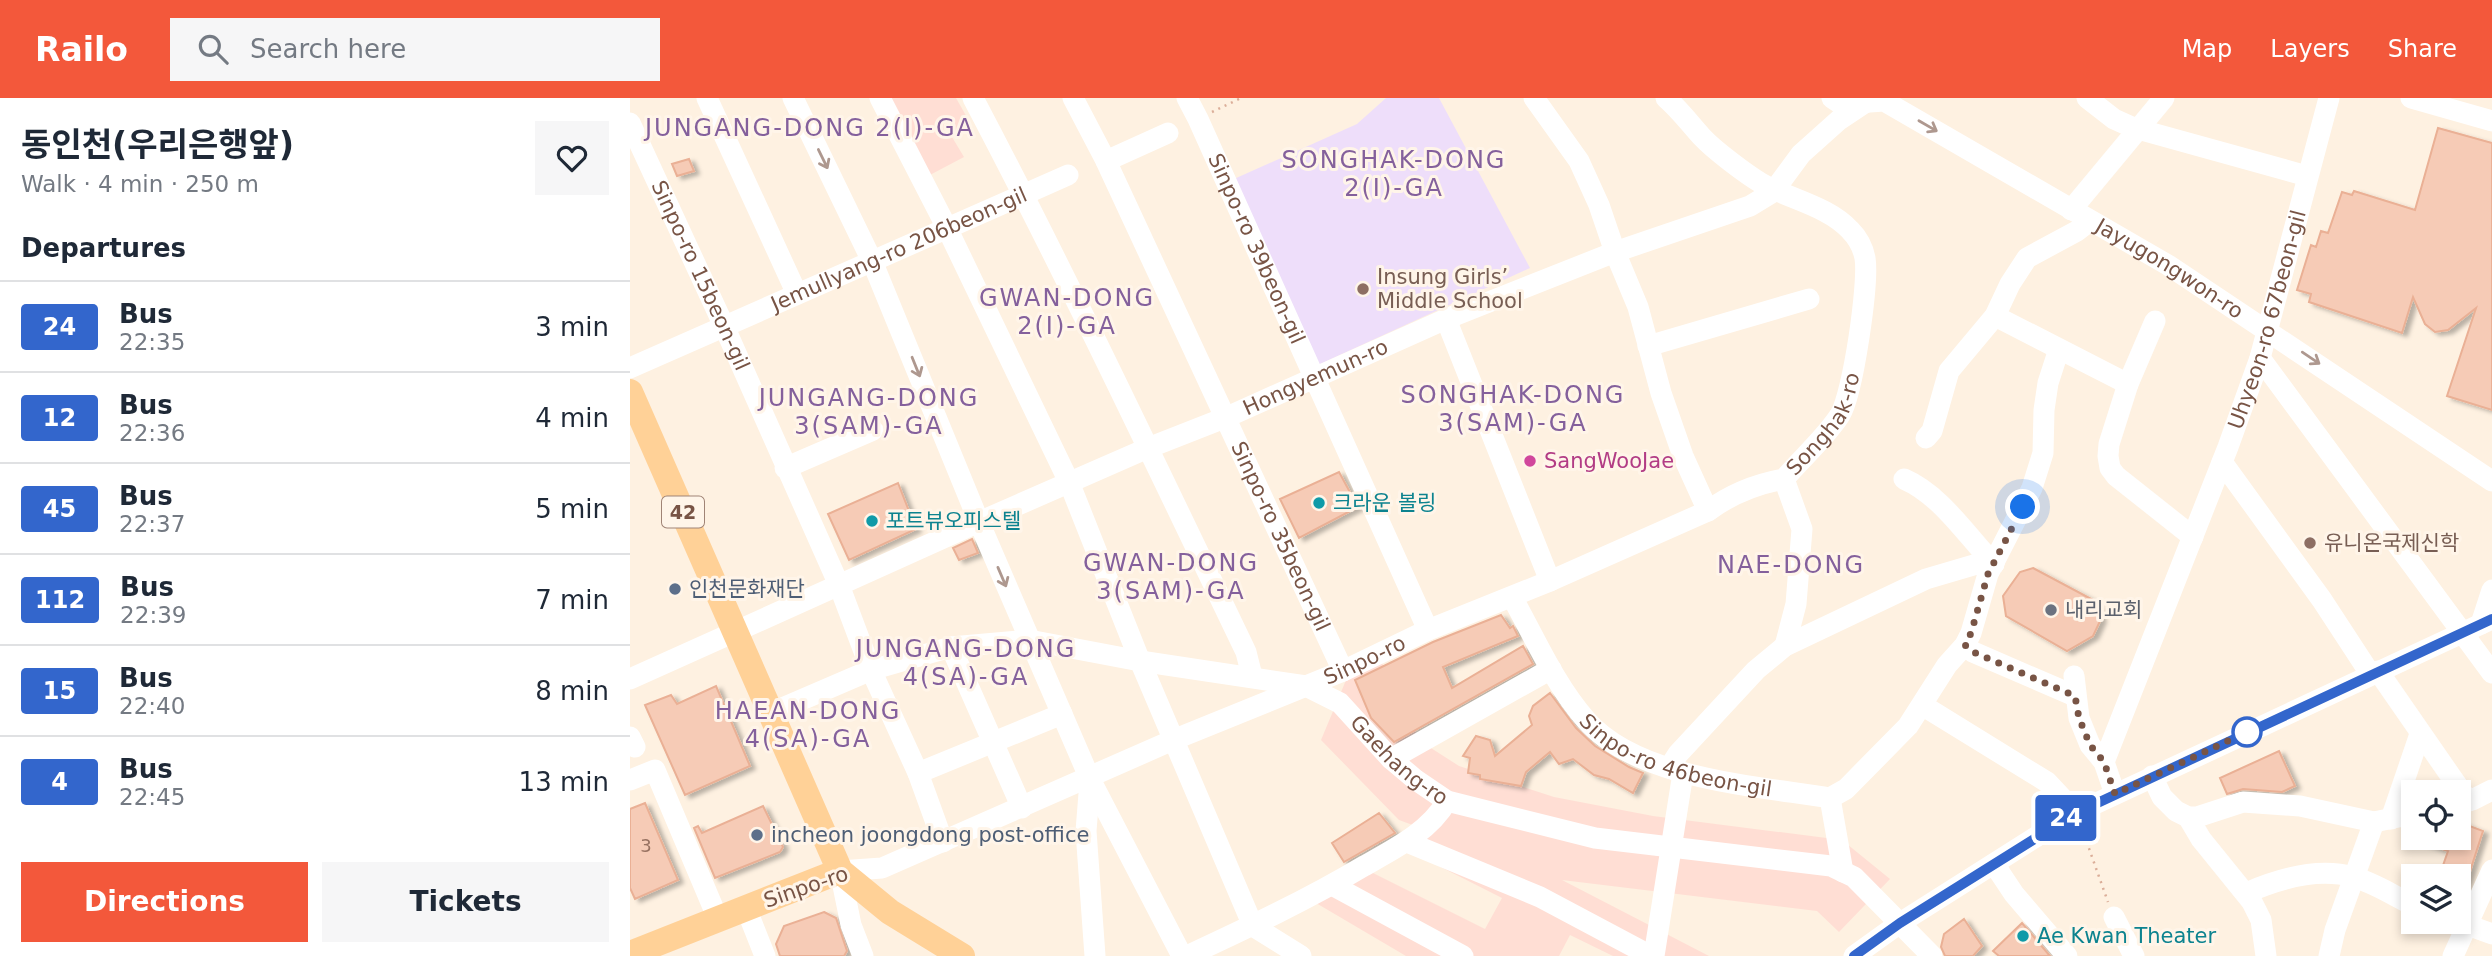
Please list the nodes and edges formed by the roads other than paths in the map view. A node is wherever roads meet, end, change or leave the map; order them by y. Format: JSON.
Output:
{"nodes":[{"id":1,"x":707,"y":98,"type":"edge"},
{"id":2,"x":793,"y":98,"type":"edge"},
{"id":3,"x":880,"y":98,"type":"edge"},
{"id":4,"x":973,"y":98,"type":"edge"},
{"id":5,"x":1073,"y":98,"type":"edge"},
{"id":6,"x":1187,"y":98,"type":"edge"},
{"id":7,"x":1534,"y":98,"type":"edge"},
{"id":8,"x":1666,"y":98,"type":"edge"},
{"id":9,"x":1832,"y":98,"type":"edge"},
{"id":10,"x":2087,"y":98,"type":"edge"},
{"id":11,"x":2164,"y":98,"type":"edge"},
{"id":12,"x":2329,"y":98,"type":"edge"},
{"id":13,"x":2411,"y":98,"type":"edge"},
{"id":14,"x":1868,"y":99,"type":"edge"},
{"id":15,"x":2492,"y":121,"type":"edge"},
{"id":16,"x":630,"y":123,"type":"edge"},
{"id":17,"x":2140,"y":129,"type":"junction"},
{"id":18,"x":1168,"y":133,"type":"dead end"},
{"id":19,"x":1107,"y":161,"type":"junction"},
{"id":20,"x":1068,"y":175,"type":"dead end"},
{"id":21,"x":2307,"y":176,"type":"junction"},
{"id":22,"x":1023,"y":194,"type":"junction"},
{"id":23,"x":2071,"y":210,"type":"junction"},
{"id":24,"x":2090,"y":221,"type":"junction"},
{"id":25,"x":947,"y":228,"type":"junction"},
{"id":26,"x":1615,"y":253,"type":"junction"},
{"id":27,"x":872,"y":261,"type":"junction"},
{"id":28,"x":797,"y":294,"type":"junction"},
{"id":29,"x":1809,"y":299,"type":"dead end"},
{"id":30,"x":1995,"y":316,"type":"junction"},
{"id":31,"x":1447,"y":319,"type":"junction"},
{"id":32,"x":2155,"y":321,"type":"dead end"},
{"id":33,"x":724,"y":326,"type":"junction"},
{"id":34,"x":2267,"y":329,"type":"junction"},
{"id":35,"x":1648,"y":346,"type":"junction"},
{"id":36,"x":2059,"y":349,"type":"junction"},
{"id":37,"x":2260,"y":358,"type":"junction"},
{"id":38,"x":630,"y":368,"type":"edge"},
{"id":39,"x":1314,"y":379,"type":"junction"},
{"id":40,"x":2128,"y":384,"type":"junction"},
{"id":41,"x":630,"y":392,"type":"edge"},
{"id":42,"x":1227,"y":417,"type":"junction"},
{"id":43,"x":873,"y":430,"type":"dead end"},
{"id":44,"x":1926,"y":438,"type":"dead end"},
{"id":45,"x":1148,"y":449,"type":"junction"},
{"id":46,"x":2222,"y":462,"type":"junction"},
{"id":47,"x":785,"y":468,"type":"junction"},
{"id":48,"x":1784,"y":479,"type":"junction"},
{"id":49,"x":1904,"y":479,"type":"dead end"},
{"id":50,"x":2492,"y":481,"type":"edge"},
{"id":51,"x":1069,"y":482,"type":"junction"},
{"id":52,"x":1708,"y":511,"type":"junction"},
{"id":53,"x":979,"y":522,"type":"junction"},
{"id":54,"x":2193,"y":537,"type":"junction"},
{"id":55,"x":1994,"y":564,"type":"junction"},
{"id":56,"x":1550,"y":581,"type":"junction"},
{"id":57,"x":839,"y":585,"type":"junction"},
{"id":58,"x":2492,"y":590,"type":"edge"},
{"id":59,"x":1512,"y":597,"type":"junction"},
{"id":60,"x":2479,"y":625,"type":"edge"},
{"id":61,"x":1428,"y":630,"type":"junction"},
{"id":62,"x":736,"y":632,"type":"junction"},
{"id":63,"x":1029,"y":640,"type":"junction"},
{"id":64,"x":1965,"y":645,"type":"junction"},
{"id":65,"x":1785,"y":646,"type":"junction"},
{"id":66,"x":951,"y":647,"type":"junction"},
{"id":67,"x":1139,"y":661,"type":"junction"},
{"id":68,"x":1551,"y":669,"type":"junction"},
{"id":69,"x":871,"y":670,"type":"junction"},
{"id":70,"x":1343,"y":671,"type":"junction"},
{"id":71,"x":2374,"y":673,"type":"junction"},
{"id":72,"x":2492,"y":673,"type":"edge"},
{"id":73,"x":1252,"y":676,"type":"junction"},
{"id":74,"x":630,"y":679,"type":"edge"},
{"id":75,"x":1306,"y":686,"type":"junction"},
{"id":76,"x":1922,"y":705,"type":"junction"},
{"id":77,"x":771,"y":713,"type":"junction"},
{"id":78,"x":1062,"y":714,"type":"junction"},
{"id":79,"x":2420,"y":734,"type":"junction"},
{"id":80,"x":1173,"y":740,"type":"junction"},
{"id":81,"x":993,"y":742,"type":"junction"},
{"id":82,"x":1391,"y":759,"type":"junction"},
{"id":83,"x":2104,"y":762,"type":"junction"},
{"id":84,"x":1676,"y":771,"type":"junction"},
{"id":85,"x":918,"y":773,"type":"junction"},
{"id":86,"x":2152,"y":776,"type":"junction"},
{"id":87,"x":1090,"y":779,"type":"junction"},
{"id":88,"x":630,"y":780,"type":"edge"},
{"id":89,"x":2450,"y":780,"type":"edge"},
{"id":90,"x":2492,"y":790,"type":"edge"},
{"id":91,"x":2115,"y":794,"type":"junction"},
{"id":92,"x":1830,"y":798,"type":"junction"},
{"id":93,"x":2471,"y":799,"type":"edge"},
{"id":94,"x":1447,"y":801,"type":"junction"},
{"id":95,"x":1022,"y":808,"type":"junction"},
{"id":96,"x":2073,"y":815,"type":"junction"},
{"id":97,"x":2401,"y":816,"type":"edge"},
{"id":98,"x":2188,"y":817,"type":"junction"},
{"id":99,"x":2382,"y":820,"type":"junction"},
{"id":100,"x":943,"y":842,"type":"junction"},
{"id":101,"x":1407,"y":842,"type":"junction"},
{"id":102,"x":1671,"y":846,"type":"junction"},
{"id":103,"x":1994,"y":864,"type":"junction"},
{"id":104,"x":2492,"y":870,"type":"edge"},
{"id":105,"x":840,"y":871,"type":"junction"},
{"id":106,"x":1843,"y":872,"type":"junction"},
{"id":107,"x":2354,"y":877,"type":"junction"},
{"id":108,"x":1332,"y":885,"type":"junction"},
{"id":109,"x":2246,"y":893,"type":"junction"},
{"id":110,"x":2401,"y":899,"type":"edge"},
{"id":111,"x":746,"y":908,"type":"junction"},
{"id":112,"x":2471,"y":909,"type":"edge"},
{"id":113,"x":2113,"y":917,"type":"road end"},
{"id":114,"x":718,"y":919,"type":"junction"},
{"id":115,"x":1900,"y":923,"type":"junction"},
{"id":116,"x":1253,"y":926,"type":"junction"},
{"id":117,"x":2471,"y":927,"type":"edge"},
{"id":118,"x":2460,"y":934,"type":"edge"},
{"id":119,"x":2492,"y":934,"type":"edge"},
{"id":120,"x":630,"y":954,"type":"edge"},
{"id":121,"x":765,"y":956,"type":"edge"},
{"id":122,"x":863,"y":956,"type":"edge"},
{"id":123,"x":962,"y":956,"type":"edge"},
{"id":124,"x":1095,"y":956,"type":"edge"},
{"id":125,"x":1185,"y":956,"type":"edge"},
{"id":126,"x":1301,"y":956,"type":"edge"},
{"id":127,"x":1463,"y":956,"type":"edge"},
{"id":128,"x":1652,"y":956,"type":"edge"},
{"id":129,"x":1854,"y":956,"type":"edge"},
{"id":130,"x":1932,"y":956,"type":"edge"},
{"id":131,"x":2067,"y":956,"type":"edge"},
{"id":132,"x":2134,"y":956,"type":"edge"},
{"id":133,"x":2266,"y":956,"type":"edge"},
{"id":134,"x":2328,"y":956,"type":"edge"},
{"id":135,"x":2453,"y":956,"type":"edge"}],
"edges":[{"from":1,"to":28,"type":"street"},
{"from":2,"to":27,"type":"street","one_way":true},
{"from":3,"to":25,"type":"street"},
{"from":4,"to":22,"type":"street"},
{"from":5,"to":19,"type":"street","name":"Sinpo-ro 35beon-gil"},
{"from":6,"to":39,"type":"street","name":"Sinpo-ro 39beon-gil"},
{"from":7,"to":26,"type":"street"},
{"from":8,"to":48,"type":"street","name":"Songhak-ro"},
{"from":9,"to":14,"type":"street","name":"Jayugongwon-ro"},
{"from":10,"to":17,"type":"street"},
{"from":11,"to":17,"type":"street"},
{"from":12,"to":21,"type":"street","name":"Uhyeon-ro 67beon-gil"},
{"from":13,"to":15,"type":"street"},
{"from":14,"to":23,"type":"street","name":"Jayugongwon-ro","one_way":true},
{"from":14,"to":26,"type":"street","name":"Hongyemun-ro"},
{"from":16,"to":33,"type":"street","name":"Sinpo-ro 15beon-gil"},
{"from":17,"to":21,"type":"street"},
{"from":17,"to":23,"type":"street"},
{"from":18,"to":19,"type":"street"},
{"from":19,"to":42,"type":"street","name":"Sinpo-ro 35beon-gil"},
{"from":20,"to":22,"type":"street","name":"Jemullyang-ro 206beon-gil"},
{"from":21,"to":34,"type":"street","name":"Uhyeon-ro 67beon-gil"},
{"from":22,"to":25,"type":"street","name":"Jemullyang-ro 206beon-gil"},
{"from":22,"to":45,"type":"street"},
{"from":23,"to":24,"type":"street","name":"Jayugongwon-ro"},
{"from":24,"to":30,"type":"street"},
{"from":24,"to":34,"type":"street","name":"Jayugongwon-ro"},
{"from":25,"to":27,"type":"street","name":"Jemullyang-ro 206beon-gil"},
{"from":25,"to":51,"type":"street"},
{"from":26,"to":31,"type":"street","name":"Hongyemun-ro"},
{"from":26,"to":35,"type":"street"},
{"from":27,"to":28,"type":"street","name":"Jemullyang-ro 206beon-gil"},
{"from":27,"to":53,"type":"street","one_way":true},
{"from":28,"to":33,"type":"street","name":"Jemullyang-ro 206beon-gil"},
{"from":29,"to":35,"type":"street"},
{"from":30,"to":36,"type":"street"},
{"from":30,"to":44,"type":"street"},
{"from":31,"to":39,"type":"street","name":"Hongyemun-ro"},
{"from":31,"to":56,"type":"street"},
{"from":32,"to":40,"type":"street"},
{"from":33,"to":38,"type":"street","name":"Jemullyang-ro 206beon-gil"},
{"from":33,"to":47,"type":"street","name":"Sinpo-ro 15beon-gil"},
{"from":34,"to":37,"type":"street","name":"Uhyeon-ro 67beon-gil"},
{"from":34,"to":50,"type":"street","name":"Jayugongwon-ro","one_way":true},
{"from":35,"to":52,"type":"street"},
{"from":36,"to":40,"type":"street"},
{"from":36,"to":55,"type":"street"},
{"from":37,"to":46,"type":"street","name":"Uhyeon-ro 67beon-gil"},
{"from":37,"to":60,"type":"street"},
{"from":39,"to":42,"type":"street","name":"Hongyemun-ro"},
{"from":39,"to":61,"type":"street","name":"Sinpo-ro 39beon-gil"},
{"from":40,"to":54,"type":"street"},
{"from":41,"to":62,"type":"main road","number":"42"},
{"from":42,"to":45,"type":"street","name":"Hongyemun-ro"},
{"from":42,"to":70,"type":"street","name":"Sinpo-ro 35beon-gil"},
{"from":43,"to":47,"type":"street"},
{"from":45,"to":51,"type":"street","name":"Hongyemun-ro"},
{"from":45,"to":73,"type":"street"},
{"from":46,"to":54,"type":"street","name":"Uhyeon-ro 67beon-gil"},
{"from":46,"to":71,"type":"street"},
{"from":47,"to":57,"type":"street","name":"Sinpo-ro 15beon-gil"},
{"from":48,"to":52,"type":"street","name":"Songhak-ro"},
{"from":48,"to":65,"type":"street"},
{"from":49,"to":55,"type":"street"},
{"from":51,"to":53,"type":"street","name":"Hongyemun-ro"},
{"from":51,"to":67,"type":"street"},
{"from":52,"to":56,"type":"street","name":"Sinpo-ro"},
{"from":53,"to":57,"type":"street","name":"Hongyemun-ro"},
{"from":53,"to":63,"type":"street","one_way":true},
{"from":54,"to":83,"type":"street","name":"Uhyeon-ro 67beon-gil"},
{"from":55,"to":64,"type":"street"},
{"from":55,"to":65,"type":"street"},
{"from":56,"to":59,"type":"street","name":"Sinpo-ro"},
{"from":57,"to":62,"type":"street","name":"Hongyemun-ro"},
{"from":57,"to":69,"type":"street","name":"Sinpo-ro 15beon-gil"},
{"from":58,"to":60,"type":"street"},
{"from":59,"to":61,"type":"street","name":"Sinpo-ro"},
{"from":59,"to":68,"type":"street","name":"Sinpo-ro 46beon-gil"},
{"from":60,"to":71,"type":"street"},
{"from":60,"to":72,"type":"street"},
{"from":61,"to":70,"type":"street","name":"Sinpo-ro"},
{"from":62,"to":74,"type":"street","name":"Hongyemun-ro"},
{"from":62,"to":77,"type":"main road","number":"42"},
{"from":63,"to":66,"type":"street","name":"Gaehang-ro"},
{"from":63,"to":67,"type":"street","name":"Gaehang-ro"},
{"from":63,"to":78,"type":"street"},
{"from":64,"to":76,"type":"street"},
{"from":64,"to":83,"type":"street"},
{"from":65,"to":84,"type":"street"},
{"from":66,"to":69,"type":"street","name":"Gaehang-ro"},
{"from":66,"to":81,"type":"street"},
{"from":67,"to":73,"type":"street","name":"Gaehang-ro"},
{"from":67,"to":80,"type":"street"},
{"from":68,"to":82,"type":"street"},
{"from":68,"to":84,"type":"street","name":"Sinpo-ro 46beon-gil"},
{"from":69,"to":77,"type":"street","name":"Gaehang-ro"},
{"from":69,"to":85,"type":"street","name":"Sinpo-ro 15beon-gil"},
{"from":70,"to":75,"type":"street","name":"Sinpo-ro"},
{"from":71,"to":79,"type":"street"},
{"from":71,"to":86,"type":"street"},
{"from":73,"to":75,"type":"street","name":"Gaehang-ro"},
{"from":75,"to":80,"type":"street","name":"Sinpo-ro"},
{"from":75,"to":82,"type":"street","name":"Gaehang-ro"},
{"from":76,"to":92,"type":"street"},
{"from":76,"to":96,"type":"street"},
{"from":77,"to":105,"type":"main road","number":"42"},
{"from":78,"to":81,"type":"street"},
{"from":78,"to":87,"type":"street"},
{"from":79,"to":89,"type":"street"},
{"from":79,"to":99,"type":"street"},
{"from":80,"to":87,"type":"street","name":"Sinpo-ro"},
{"from":80,"to":116,"type":"street"},
{"from":81,"to":85,"type":"street"},
{"from":81,"to":95,"type":"street"},
{"from":82,"to":94,"type":"street","name":"Gaehang-ro"},
{"from":83,"to":91,"type":"street"},
{"from":84,"to":92,"type":"street","name":"Sinpo-ro 46beon-gil"},
{"from":84,"to":102,"type":"street"},
{"from":85,"to":100,"type":"street","name":"Sinpo-ro 15beon-gil"},
{"from":86,"to":91,"type":"street"},
{"from":86,"to":98,"type":"street"},
{"from":87,"to":95,"type":"street","name":"Sinpo-ro"},
{"from":87,"to":124,"type":"street"},
{"from":87,"to":125,"type":"street"},
{"from":88,"to":114,"type":"street"},
{"from":90,"to":93,"type":"street"},
{"from":91,"to":96,"type":"street"},
{"from":92,"to":106,"type":"street"},
{"from":94,"to":101,"type":"street"},
{"from":94,"to":102,"type":"street","name":"Gaehang-ro"},
{"from":95,"to":100,"type":"street","name":"Sinpo-ro"},
{"from":96,"to":103,"type":"street"},
{"from":97,"to":99,"type":"street"},
{"from":98,"to":99,"type":"street"},
{"from":98,"to":109,"type":"street"},
{"from":99,"to":107,"type":"street"},
{"from":100,"to":105,"type":"street","name":"Sinpo-ro"},
{"from":101,"to":108,"type":"street"},
{"from":101,"to":128,"type":"street"},
{"from":102,"to":106,"type":"street","name":"Gaehang-ro"},
{"from":102,"to":128,"type":"street"},
{"from":103,"to":115,"type":"street"},
{"from":103,"to":131,"type":"street"},
{"from":104,"to":112,"type":"street"},
{"from":105,"to":111,"type":"main road","name":"Sinpo-ro"},
{"from":105,"to":122,"type":"street"},
{"from":105,"to":123,"type":"main road"},
{"from":106,"to":115,"type":"street","name":"Gaehang-ro"},
{"from":107,"to":109,"type":"street"},
{"from":107,"to":110,"type":"street"},
{"from":107,"to":134,"type":"street"},
{"from":108,"to":116,"type":"street"},
{"from":108,"to":127,"type":"street"},
{"from":109,"to":133,"type":"street"},
{"from":111,"to":114,"type":"main road","name":"Sinpo-ro"},
{"from":111,"to":121,"type":"street"},
{"from":113,"to":132,"type":"street"},
{"from":114,"to":120,"type":"main road","name":"Sinpo-ro"},
{"from":115,"to":129,"type":"street"},
{"from":115,"to":130,"type":"street","name":"Gaehang-ro"},
{"from":116,"to":125,"type":"street"},
{"from":116,"to":126,"type":"street"},
{"from":117,"to":119,"type":"street"},
{"from":118,"to":135,"type":"street"}]}
